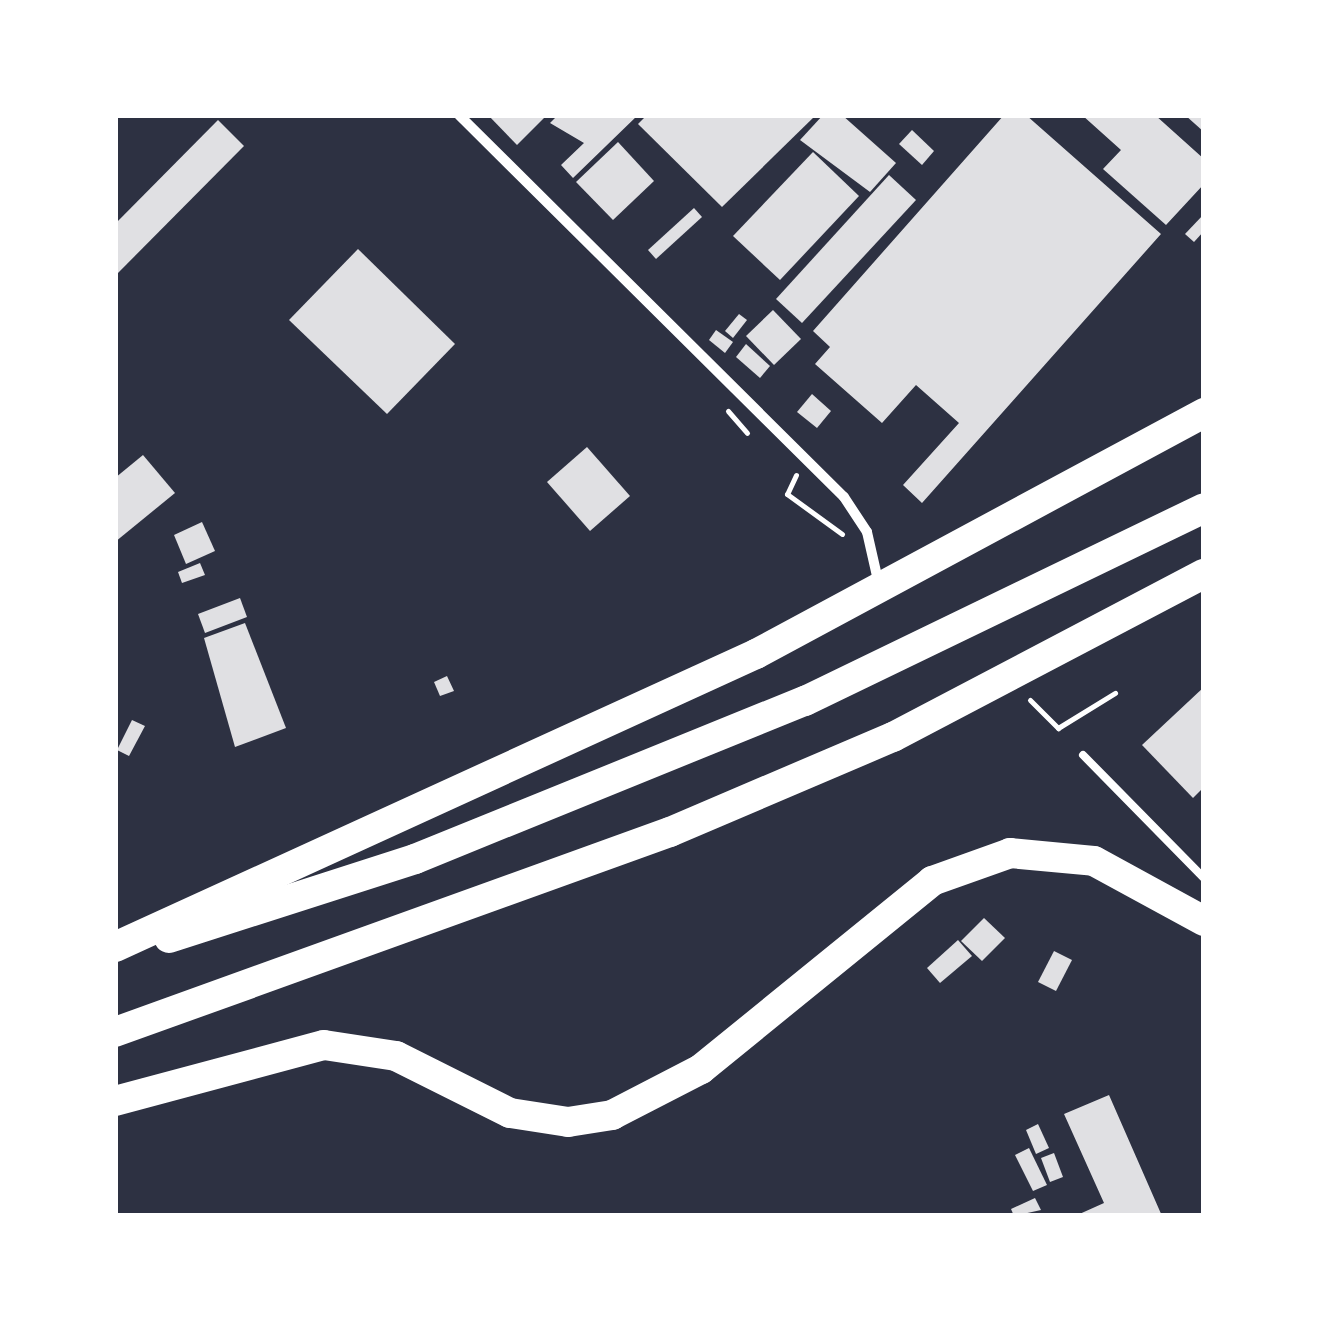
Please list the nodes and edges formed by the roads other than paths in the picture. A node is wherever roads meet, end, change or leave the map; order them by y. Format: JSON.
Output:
{"nodes":[{"id":1,"x":459,"y":115,"type":"edge"},
{"id":2,"x":1204,"y":413,"type":"edge"},
{"id":3,"x":1204,"y":508,"type":"edge"},
{"id":4,"x":1204,"y":574,"type":"edge"},
{"id":5,"x":879,"y":590,"type":"junction"},
{"id":6,"x":1083,"y":755,"type":"dead end"},
{"id":7,"x":1204,"y":878,"type":"edge"},
{"id":8,"x":1204,"y":921,"type":"edge"},
{"id":9,"x":115,"y":948,"type":"edge"},
{"id":10,"x":115,"y":956,"type":"edge"},
{"id":11,"x":115,"y":1032,"type":"edge"},
{"id":12,"x":115,"y":1100,"type":"edge"}],
"edges":[{"from":1,"to":5,"type":"street"},
{"from":2,"to":5,"type":"highway"},
{"from":3,"to":10,"type":"highway"},
{"from":4,"to":11,"type":"highway"},
{"from":5,"to":9,"type":"highway"},
{"from":6,"to":7,"type":"lane"},
{"from":8,"to":12,"type":"highway"}]}
